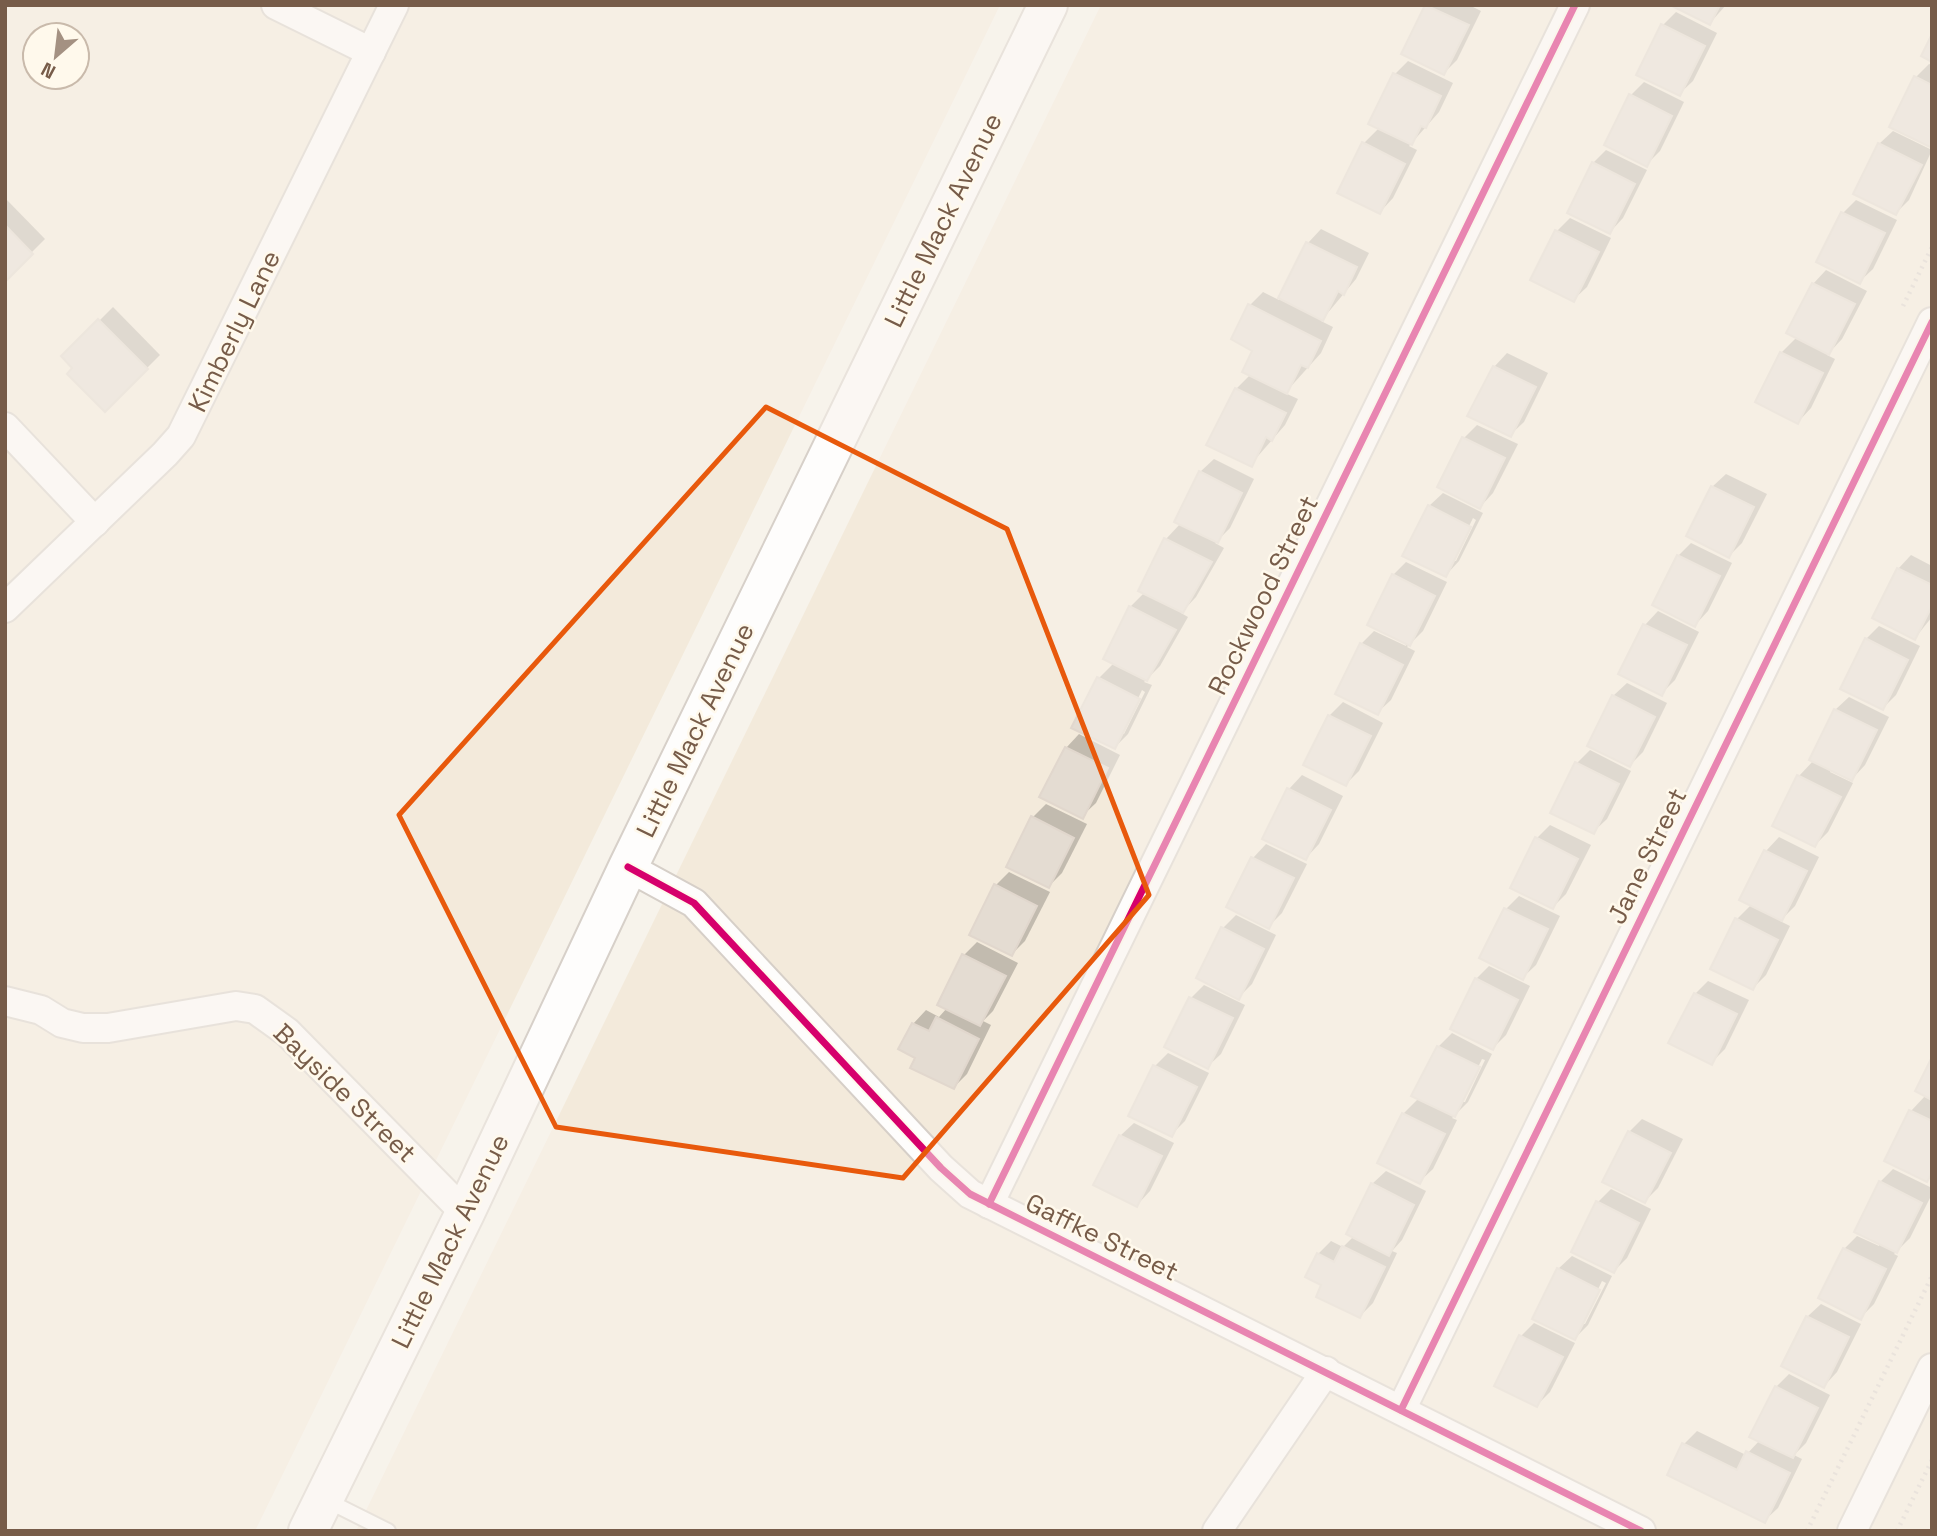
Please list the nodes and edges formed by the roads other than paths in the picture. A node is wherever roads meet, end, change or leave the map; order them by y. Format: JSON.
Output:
{"nodes":[{"id":1,"x":276,"y":5,"type":"edge"},
{"id":2,"x":394,"y":5,"type":"edge"},
{"id":3,"x":1048,"y":5,"type":"edge"},
{"id":4,"x":1575,"y":5,"type":"edge"},
{"id":5,"x":371,"y":52,"type":"junction"},
{"id":6,"x":1932,"y":322,"type":"edge"},
{"id":7,"x":5,"y":428,"type":"edge"},
{"id":8,"x":95,"y":522,"type":"junction"},
{"id":9,"x":5,"y":608,"type":"edge"},
{"id":10,"x":628,"y":867,"type":"junction"},
{"id":11,"x":5,"y":1001,"type":"edge"},
{"id":12,"x":989,"y":1204,"type":"junction"},
{"id":13,"x":465,"y":1213,"type":"junction"},
{"id":14,"x":1932,"y":1368,"type":"edge"},
{"id":15,"x":1326,"y":1371,"type":"junction"},
{"id":16,"x":1401,"y":1410,"type":"junction"},
{"id":17,"x":316,"y":1515,"type":"edge"},
{"id":18,"x":388,"y":1531,"type":"edge"},
{"id":19,"x":1217,"y":1531,"type":"edge"},
{"id":20,"x":1641,"y":1531,"type":"edge"},
{"id":21,"x":1852,"y":1531,"type":"edge"}],
"edges":[{"from":1,"to":5,"type":"street"},
{"from":2,"to":5,"type":"street","name":"Kimberly Lane"},
{"from":3,"to":10,"type":"main road","name":"Little Mack Avenue"},
{"from":4,"to":12,"type":"street","name":"Rockwood Street"},
{"from":5,"to":8,"type":"street","name":"Kimberly Lane"},
{"from":6,"to":16,"type":"street","name":"Jane Street"},
{"from":7,"to":8,"type":"street"},
{"from":8,"to":9,"type":"street","name":"Kimberly Lane"},
{"from":10,"to":12,"type":"street","name":"Gaffke Street"},
{"from":10,"to":13,"type":"main road","name":"Little Mack Avenue"},
{"from":11,"to":13,"type":"street","name":"Bayside Street"},
{"from":12,"to":15,"type":"street","name":"Gaffke Street"},
{"from":13,"to":17,"type":"main road","name":"Little Mack Avenue"},
{"from":14,"to":21,"type":"street"},
{"from":15,"to":16,"type":"street","name":"Gaffke Street"},
{"from":15,"to":19,"type":"street"},
{"from":16,"to":20,"type":"street","name":"Gaffke Street"},
{"from":17,"to":18,"type":"lane"}]}
